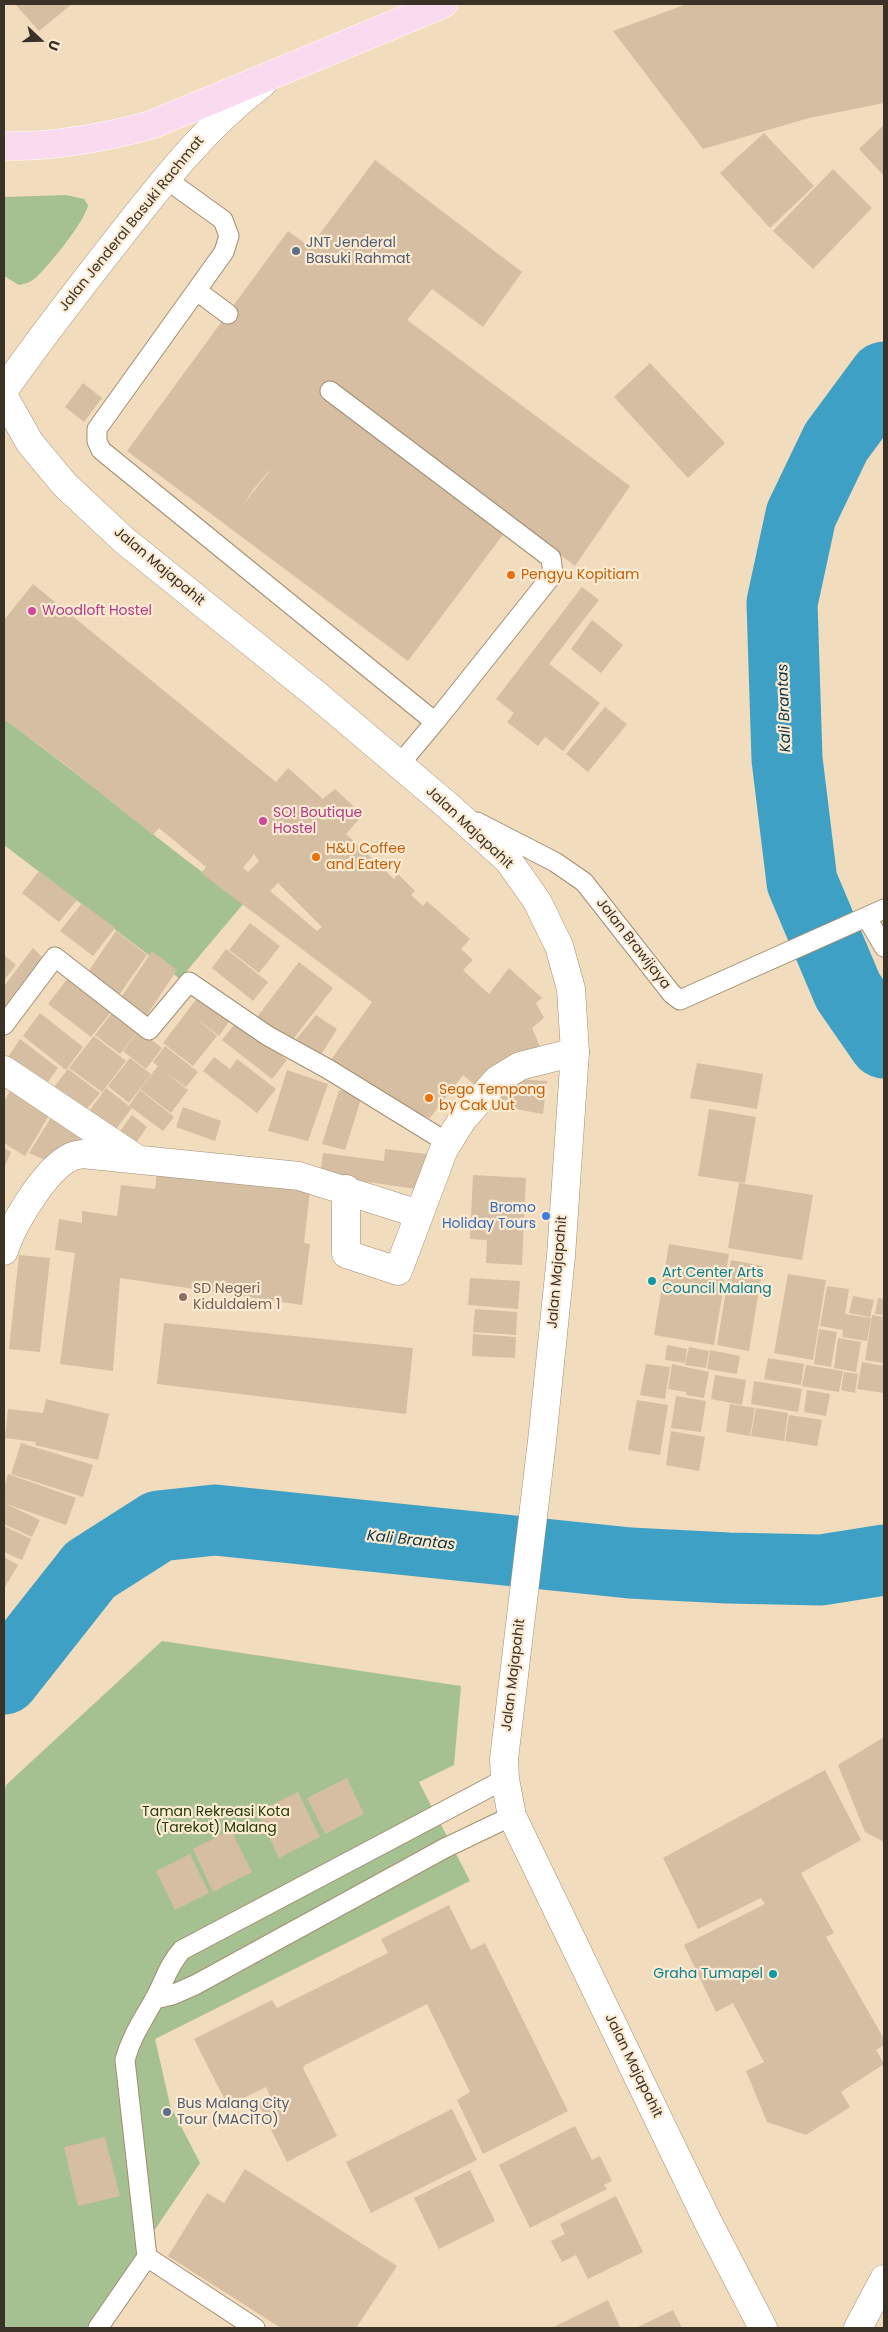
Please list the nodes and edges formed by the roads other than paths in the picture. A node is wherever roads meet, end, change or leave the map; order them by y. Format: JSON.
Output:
{"nodes":[{"id":1,"x":443,"y":4,"type":"edge"},
{"id":2,"x":276,"y":74,"type":"junction"},
{"id":3,"x":4,"y":146,"type":"edge"},
{"id":4,"x":166,"y":178,"type":"junction"},
{"id":5,"x":197,"y":291,"type":"junction"},
{"id":6,"x":228,"y":314,"type":"dead end"},
{"id":7,"x":4,"y":390,"type":"edge"},
{"id":8,"x":330,"y":391,"type":"dead end"},
{"id":9,"x":4,"y":397,"type":"edge"},
{"id":10,"x":435,"y":722,"type":"junction"},
{"id":11,"x":400,"y":765,"type":"junction"},
{"id":12,"x":447,"y":805,"type":"junction"},
{"id":13,"x":884,"y":909,"type":"edge"},
{"id":14,"x":867,"y":918,"type":"junction"},
{"id":15,"x":884,"y":947,"type":"edge"},
{"id":16,"x":4,"y":1025,"type":"edge"},
{"id":17,"x":575,"y":1052,"type":"junction"},
{"id":18,"x":4,"y":1070,"type":"edge"},
{"id":19,"x":448,"y":1143,"type":"junction"},
{"id":20,"x":136,"y":1158,"type":"junction"},
{"id":21,"x":346,"y":1190,"type":"junction"},
{"id":22,"x":419,"y":1214,"type":"junction"},
{"id":23,"x":7,"y":1233,"type":"edge"},
{"id":24,"x":504,"y":1779,"type":"junction"},
{"id":25,"x":512,"y":1816,"type":"junction"},
{"id":26,"x":155,"y":1999,"type":"junction"},
{"id":27,"x":147,"y":2256,"type":"junction"},
{"id":28,"x":884,"y":2279,"type":"edge"},
{"id":29,"x":98,"y":2328,"type":"edge"},
{"id":30,"x":256,"y":2328,"type":"edge"},
{"id":31,"x":763,"y":2328,"type":"edge"},
{"id":32,"x":858,"y":2328,"type":"edge"}],
"edges":[{"from":1,"to":2,"type":"main road","name":"Jalan Jenderal Basuki Rachmat"},
{"from":2,"to":3,"type":"main road","name":"Jalan Jenderal Basuki Rachmat"},
{"from":2,"to":4,"type":"street","name":"Jalan Jenderal Basuki Rachmat"},
{"from":4,"to":5,"type":"lane"},
{"from":4,"to":7,"type":"street","name":"Jalan Jenderal Basuki Rachmat"},
{"from":5,"to":6,"type":"lane"},
{"from":5,"to":10,"type":"lane"},
{"from":8,"to":10,"type":"lane"},
{"from":9,"to":11,"type":"street","name":"Jalan Majapahit"},
{"from":10,"to":11,"type":"lane"},
{"from":11,"to":12,"type":"street","name":"Jalan Majapahit"},
{"from":12,"to":14,"type":"lane","name":"Jalan Brawijaya"},
{"from":12,"to":17,"type":"street","name":"Jalan Majapahit"},
{"from":13,"to":14,"type":"lane","name":"Jalan Brawijaya"},
{"from":14,"to":15,"type":"lane"},
{"from":16,"to":19,"type":"lane"},
{"from":17,"to":19,"type":"street"},
{"from":17,"to":24,"type":"street","name":"Jalan Majapahit"},
{"from":18,"to":20,"type":"street"},
{"from":19,"to":22,"type":"street"},
{"from":20,"to":21,"type":"street"},
{"from":20,"to":23,"type":"street"},
{"from":21,"to":22,"type":"street"},
{"from":21,"to":22,"type":"street"},
{"from":24,"to":25,"type":"street","name":"Jalan Majapahit"},
{"from":24,"to":26,"type":"lane"},
{"from":25,"to":26,"type":"lane"},
{"from":25,"to":31,"type":"street","name":"Jalan Majapahit"},
{"from":26,"to":27,"type":"lane"},
{"from":27,"to":29,"type":"lane"},
{"from":27,"to":30,"type":"lane"},
{"from":28,"to":32,"type":"street"}]}
